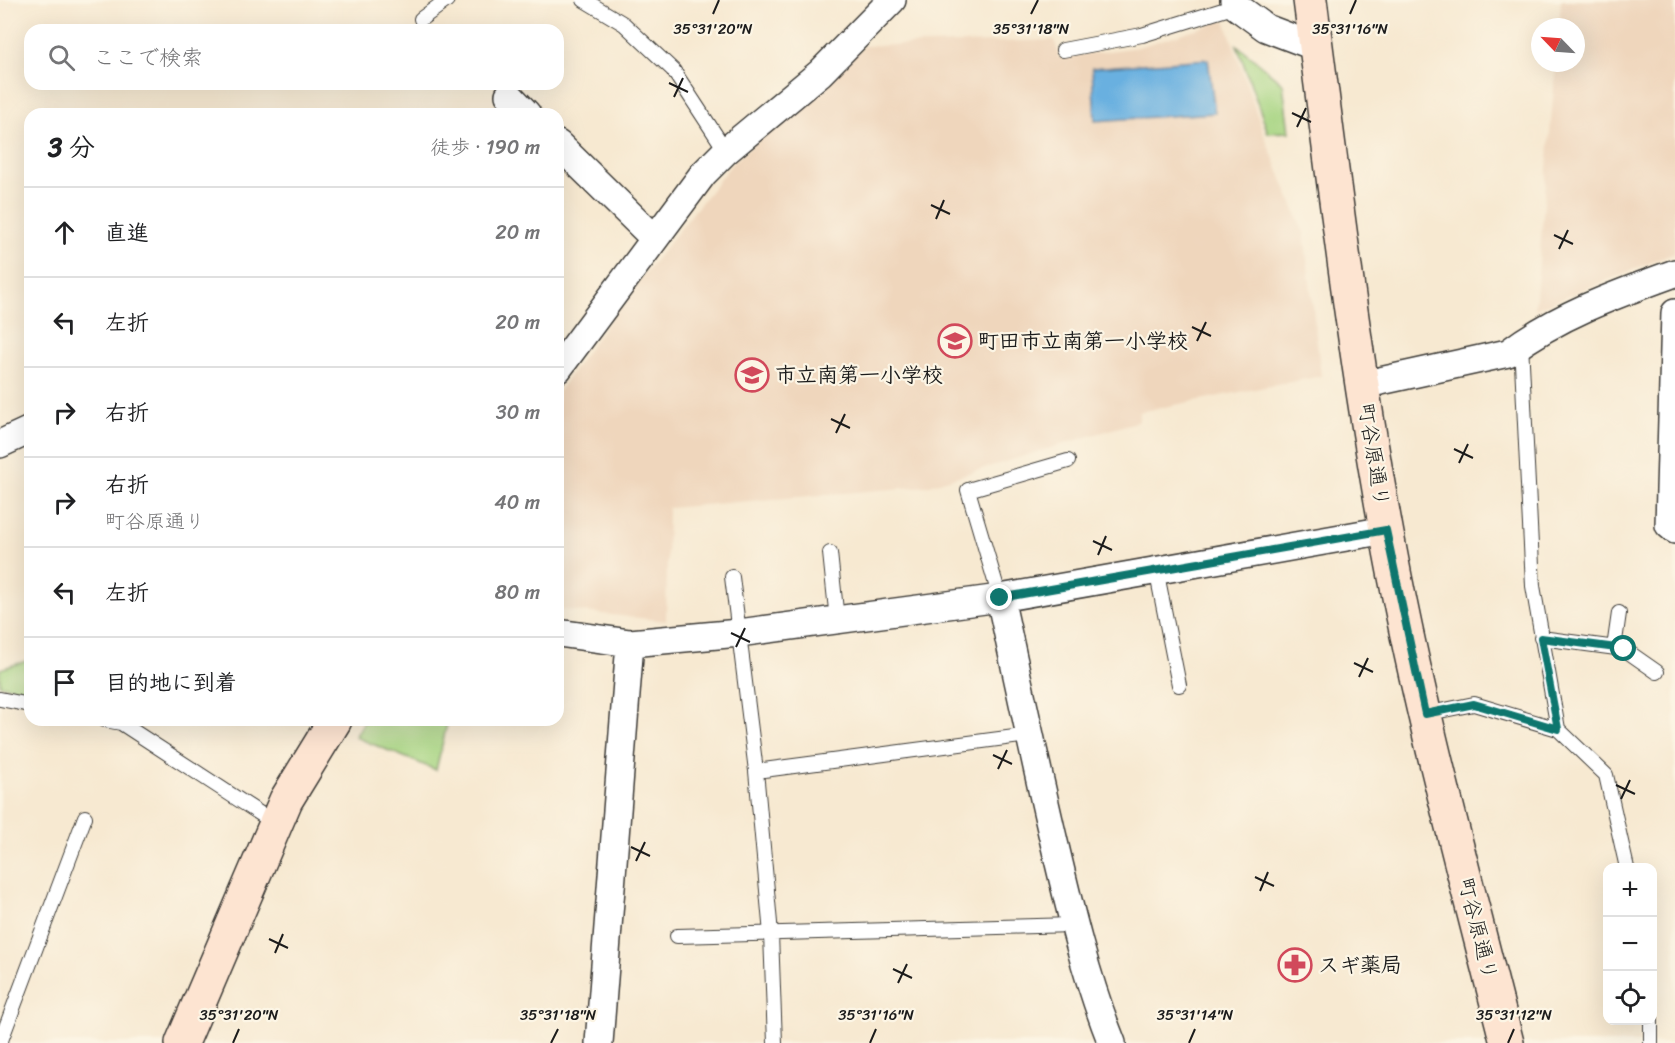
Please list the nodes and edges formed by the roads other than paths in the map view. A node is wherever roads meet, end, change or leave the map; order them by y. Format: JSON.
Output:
{"nodes":[{"id":1,"x":447,"y":0,"type":"edge"},
{"id":2,"x":584,"y":0,"type":"edge"},
{"id":3,"x":892,"y":0,"type":"edge"},
{"id":4,"x":1310,"y":0,"type":"edge"},
{"id":5,"x":1235,"y":3,"type":"edge"},
{"id":6,"x":422,"y":19,"type":"dead end"},
{"id":7,"x":1316,"y":47,"type":"junction"},
{"id":8,"x":1063,"y":50,"type":"dead end"},
{"id":9,"x":564,"y":150,"type":"edge"},
{"id":10,"x":726,"y":150,"type":"junction"},
{"id":11,"x":654,"y":238,"type":"junction"},
{"id":12,"x":1675,"y":273,"type":"edge"},
{"id":13,"x":1675,"y":313,"type":"edge"},
{"id":14,"x":1521,"y":343,"type":"junction"},
{"id":15,"x":564,"y":351,"type":"edge"},
{"id":16,"x":1362,"y":385,"type":"junction"},
{"id":17,"x":24,"y":433,"type":"edge"},
{"id":18,"x":0,"y":444,"type":"edge"},
{"id":19,"x":1068,"y":461,"type":"dead end"},
{"id":20,"x":1386,"y":530,"type":"junction"},
{"id":21,"x":1675,"y":530,"type":"edge"},
{"id":22,"x":830,"y":553,"type":"dead end"},
{"id":23,"x":1156,"y":569,"type":"junction"},
{"id":24,"x":732,"y":577,"type":"dead end"},
{"id":25,"x":1000,"y":598,"type":"junction"},
{"id":26,"x":1619,"y":614,"type":"dead end"},
{"id":27,"x":837,"y":620,"type":"junction"},
{"id":28,"x":739,"y":633,"type":"junction"},
{"id":29,"x":564,"y":634,"type":"edge"},
{"id":30,"x":1541,"y":638,"type":"junction"},
{"id":31,"x":630,"y":643,"type":"junction"},
{"id":32,"x":1614,"y":648,"type":"junction"},
{"id":33,"x":1658,"y":672,"type":"dead end"},
{"id":34,"x":1179,"y":685,"type":"dead end"},
{"id":35,"x":0,"y":699,"type":"edge"},
{"id":36,"x":24,"y":704,"type":"edge"},
{"id":37,"x":1425,"y":714,"type":"junction"},
{"id":38,"x":128,"y":726,"type":"edge"},
{"id":39,"x":331,"y":726,"type":"edge"},
{"id":40,"x":1558,"y":729,"type":"junction"},
{"id":41,"x":1029,"y":735,"type":"junction"},
{"id":42,"x":756,"y":771,"type":"junction"},
{"id":43,"x":85,"y":817,"type":"dead end"},
{"id":44,"x":276,"y":825,"type":"junction"},
{"id":45,"x":1626,"y":863,"type":"edge"},
{"id":46,"x":1074,"y":925,"type":"junction"},
{"id":47,"x":771,"y":934,"type":"junction"},
{"id":48,"x":677,"y":936,"type":"dead end"},
{"id":49,"x":1651,"y":1025,"type":"edge"},
{"id":50,"x":0,"y":1043,"type":"edge"},
{"id":51,"x":182,"y":1043,"type":"edge"},
{"id":52,"x":599,"y":1043,"type":"edge"},
{"id":53,"x":775,"y":1043,"type":"edge"},
{"id":54,"x":1112,"y":1043,"type":"edge"},
{"id":55,"x":1507,"y":1043,"type":"edge"},
{"id":56,"x":1651,"y":1043,"type":"edge"}],
"edges":[{"from":1,"to":6,"type":"lane"},
{"from":2,"to":10,"type":"lane"},
{"from":3,"to":10,"type":"street"},
{"from":4,"to":7,"type":"street","name":"町谷原通り"},
{"from":5,"to":7,"type":"street"},
{"from":5,"to":8,"type":"lane"},
{"from":7,"to":16,"type":"street","name":"町谷原通り"},
{"from":9,"to":11,"type":"street"},
{"from":10,"to":11,"type":"street"},
{"from":11,"to":15,"type":"street"},
{"from":12,"to":14,"type":"street"},
{"from":13,"to":21,"type":"street"},
{"from":14,"to":16,"type":"street"},
{"from":14,"to":30,"type":"lane"},
{"from":16,"to":20,"type":"street","name":"町谷原通り"},
{"from":17,"to":18,"type":"street"},
{"from":19,"to":25,"type":"lane"},
{"from":20,"to":23,"type":"street"},
{"from":20,"to":37,"type":"street","name":"町谷原通り"},
{"from":22,"to":27,"type":"lane"},
{"from":23,"to":25,"type":"street"},
{"from":23,"to":34,"type":"lane"},
{"from":24,"to":28,"type":"lane"},
{"from":25,"to":27,"type":"street"},
{"from":25,"to":41,"type":"street"},
{"from":26,"to":32,"type":"lane"},
{"from":27,"to":28,"type":"street"},
{"from":28,"to":31,"type":"street"},
{"from":28,"to":42,"type":"lane"},
{"from":29,"to":31,"type":"street"},
{"from":30,"to":32,"type":"lane"},
{"from":30,"to":40,"type":"lane"},
{"from":31,"to":52,"type":"street"},
{"from":32,"to":33,"type":"lane"},
{"from":35,"to":36,"type":"lane"},
{"from":37,"to":40,"type":"lane"},
{"from":37,"to":55,"type":"street","name":"町谷原通り"},
{"from":38,"to":44,"type":"lane"},
{"from":39,"to":44,"type":"street"},
{"from":40,"to":45,"type":"lane"},
{"from":41,"to":42,"type":"lane"},
{"from":41,"to":46,"type":"street"},
{"from":42,"to":47,"type":"lane"},
{"from":43,"to":50,"type":"lane"},
{"from":44,"to":51,"type":"street"},
{"from":46,"to":47,"type":"lane"},
{"from":46,"to":54,"type":"street"},
{"from":47,"to":48,"type":"lane"},
{"from":47,"to":53,"type":"lane"},
{"from":49,"to":56,"type":"lane"}]}
